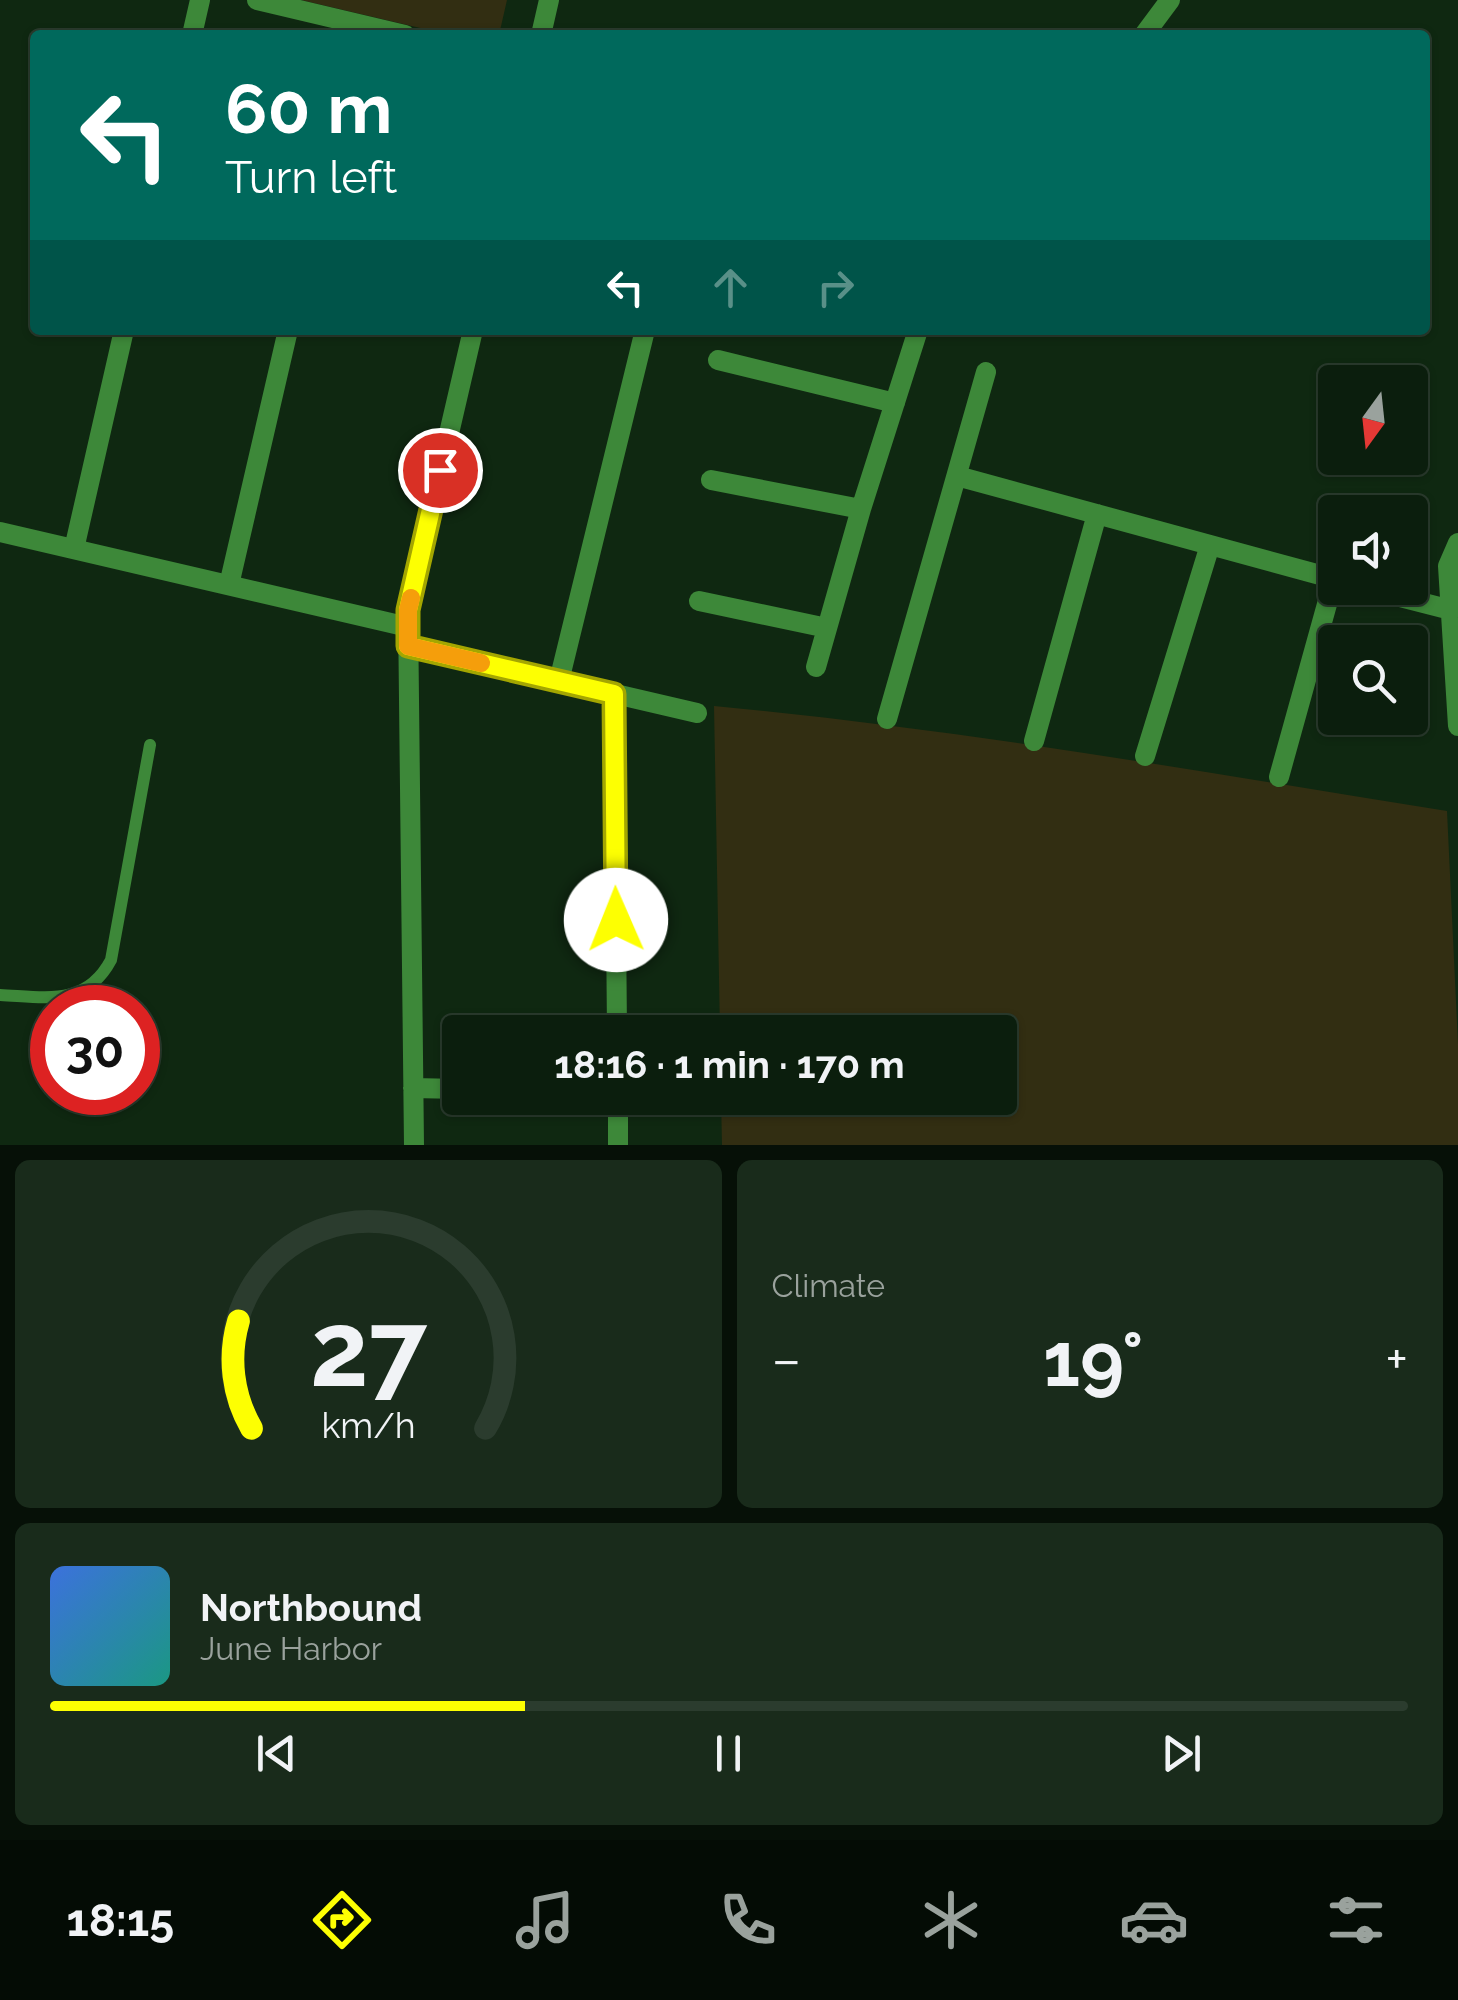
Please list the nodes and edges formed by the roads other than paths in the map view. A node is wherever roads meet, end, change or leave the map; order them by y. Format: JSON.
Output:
{"nodes":[{"id":1,"x":200,"y":0,"type":"edge"},
{"id":2,"x":257,"y":0,"type":"edge"},
{"id":3,"x":549,"y":0,"type":"edge"},
{"id":4,"x":1170,"y":0,"type":"edge"},
{"id":5,"x":193,"y":30,"type":"edge"},
{"id":6,"x":358,"y":30,"type":"edge"},
{"id":7,"x":542,"y":30,"type":"edge"},
{"id":8,"x":1148,"y":30,"type":"edge"},
{"id":9,"x":123,"y":335,"type":"edge"},
{"id":10,"x":287,"y":335,"type":"edge"},
{"id":11,"x":472,"y":335,"type":"edge"},
{"id":12,"x":644,"y":335,"type":"edge"},
{"id":13,"x":916,"y":335,"type":"edge"},
{"id":14,"x":718,"y":360,"type":"dead end"},
{"id":15,"x":986,"y":372,"type":"dead end"},
{"id":16,"x":895,"y":402,"type":"junction"},
{"id":17,"x":957,"y":476,"type":"junction"},
{"id":18,"x":711,"y":480,"type":"dead end"},
{"id":19,"x":861,"y":509,"type":"junction"},
{"id":20,"x":1097,"y":514,"type":"junction"},
{"id":21,"x":0,"y":532,"type":"edge"},
{"id":22,"x":1458,"y":543,"type":"edge"},
{"id":23,"x":1210,"y":545,"type":"junction"},
{"id":24,"x":74,"y":549,"type":"junction"},
{"id":25,"x":1318,"y":575,"type":"edge"},
{"id":26,"x":229,"y":585,"type":"junction"},
{"id":27,"x":699,"y":602,"type":"dead end"},
{"id":28,"x":1428,"y":604,"type":"edge"},
{"id":29,"x":1327,"y":605,"type":"edge"},
{"id":30,"x":1451,"y":610,"type":"junction"},
{"id":31,"x":827,"y":628,"type":"junction"},
{"id":32,"x":408,"y":636,"type":"junction"},
{"id":33,"x":816,"y":666,"type":"dead end"},
{"id":34,"x":559,"y":681,"type":"junction"},
{"id":35,"x":614,"y":694,"type":"junction"},
{"id":36,"x":697,"y":713,"type":"dead end"},
{"id":37,"x":886,"y":719,"type":"dead end"},
{"id":38,"x":1458,"y":726,"type":"edge"},
{"id":39,"x":1034,"y":740,"type":"dead end"},
{"id":40,"x":150,"y":745,"type":"dead end"},
{"id":41,"x":1145,"y":756,"type":"dead end"},
{"id":42,"x":1278,"y":777,"type":"dead end"},
{"id":43,"x":0,"y":995,"type":"edge"},
{"id":44,"x":617,"y":1015,"type":"edge"},
{"id":45,"x":413,"y":1088,"type":"junction"},
{"id":46,"x":442,"y":1089,"type":"edge"},
{"id":47,"x":618,"y":1115,"type":"edge"},
{"id":48,"x":414,"y":1145,"type":"edge"},
{"id":49,"x":618,"y":1145,"type":"edge"}],
"edges":[{"from":1,"to":5,"type":"street"},
{"from":2,"to":6,"type":"street"},
{"from":3,"to":7,"type":"street"},
{"from":4,"to":8,"type":"street"},
{"from":9,"to":24,"type":"street"},
{"from":10,"to":26,"type":"street"},
{"from":11,"to":32,"type":"street"},
{"from":12,"to":34,"type":"street"},
{"from":13,"to":16,"type":"street"},
{"from":14,"to":16,"type":"street"},
{"from":15,"to":17,"type":"street"},
{"from":16,"to":19,"type":"street"},
{"from":17,"to":20,"type":"street"},
{"from":17,"to":37,"type":"street"},
{"from":18,"to":19,"type":"street"},
{"from":19,"to":31,"type":"street"},
{"from":20,"to":23,"type":"street"},
{"from":20,"to":39,"type":"street"},
{"from":21,"to":24,"type":"street"},
{"from":22,"to":30,"type":"street"},
{"from":23,"to":25,"type":"street"},
{"from":23,"to":41,"type":"street"},
{"from":24,"to":26,"type":"street"},
{"from":26,"to":32,"type":"street"},
{"from":27,"to":31,"type":"street"},
{"from":28,"to":30,"type":"street"},
{"from":29,"to":42,"type":"street"},
{"from":30,"to":38,"type":"street"},
{"from":31,"to":33,"type":"street"},
{"from":32,"to":34,"type":"street"},
{"from":32,"to":45,"type":"street"},
{"from":34,"to":35,"type":"street"},
{"from":35,"to":36,"type":"street"},
{"from":35,"to":44,"type":"street"},
{"from":40,"to":43,"type":"lane"},
{"from":45,"to":46,"type":"street"},
{"from":45,"to":48,"type":"street"},
{"from":47,"to":49,"type":"street"}]}
